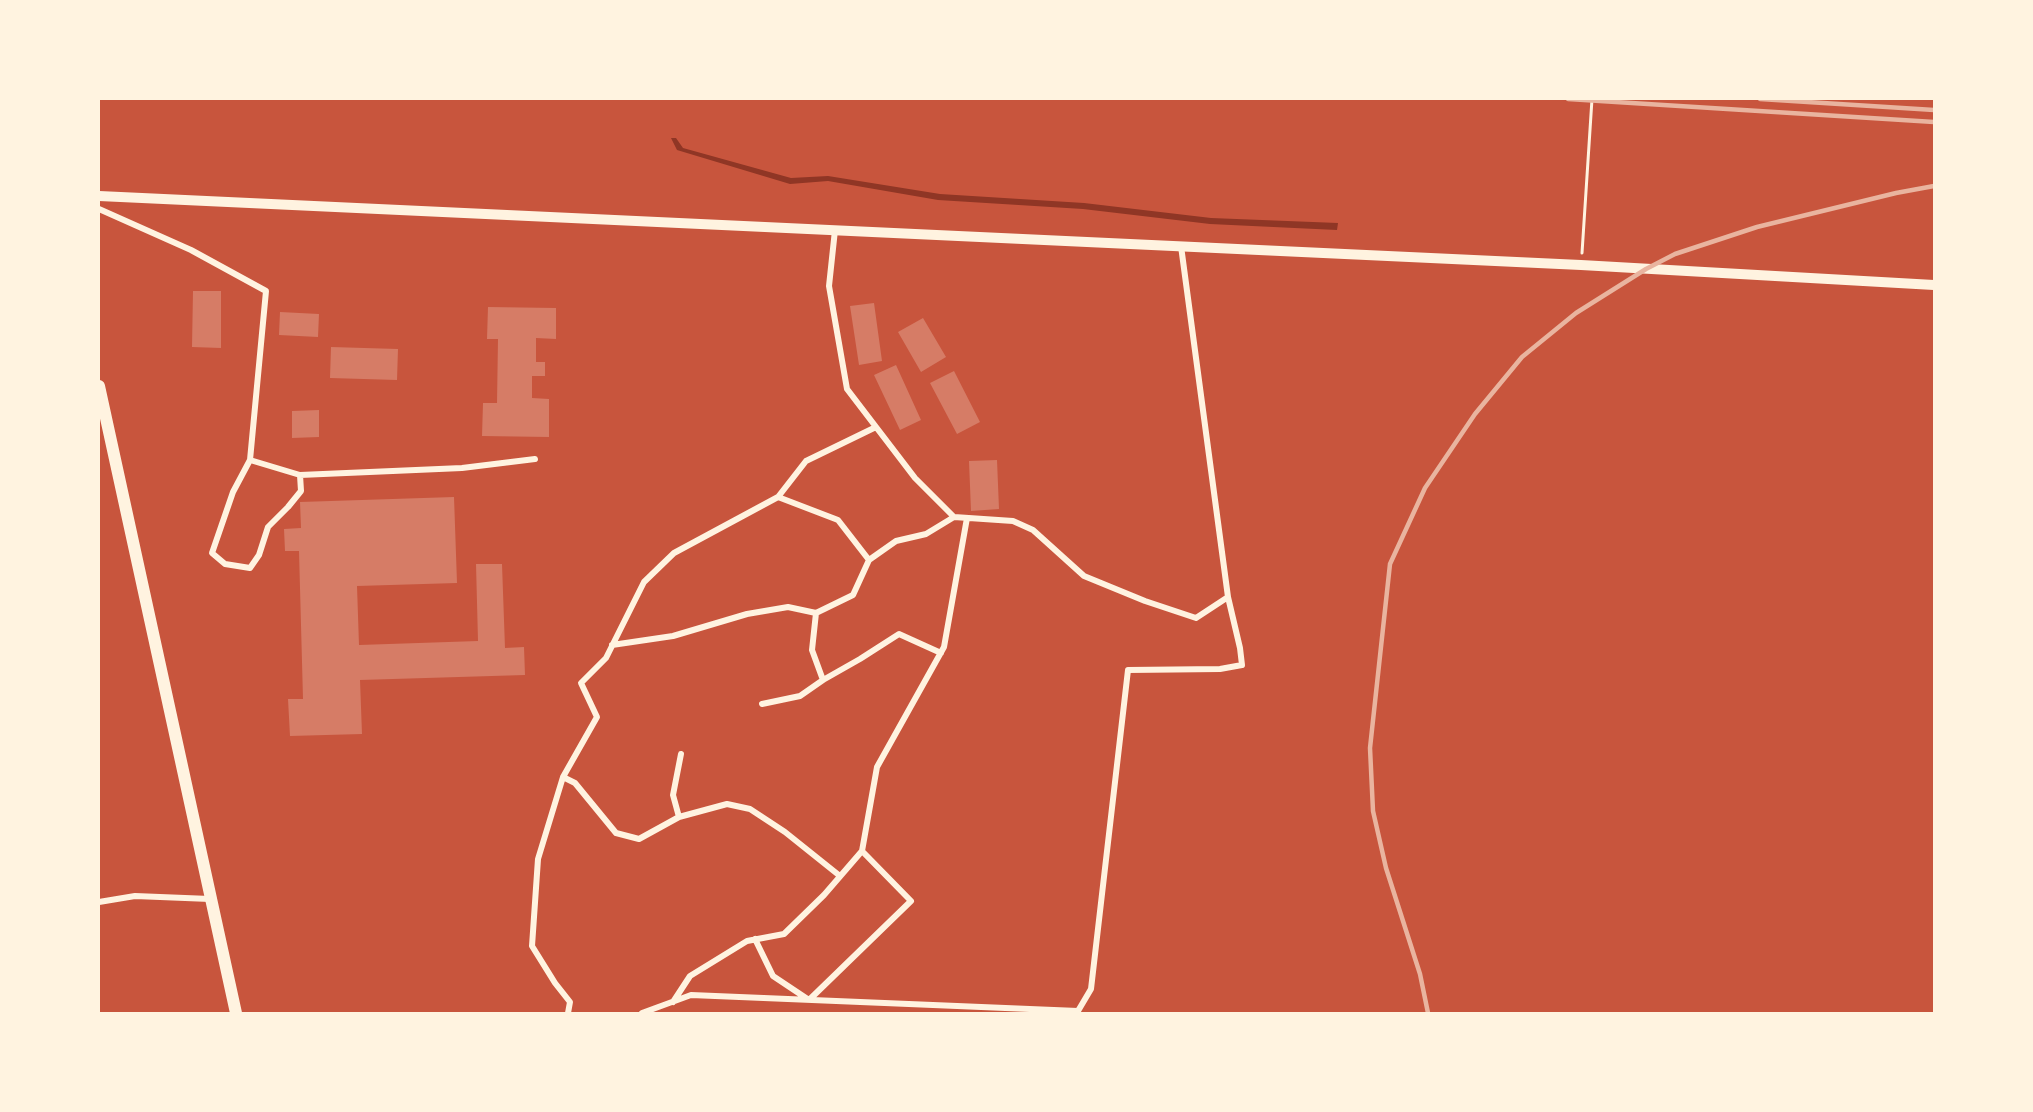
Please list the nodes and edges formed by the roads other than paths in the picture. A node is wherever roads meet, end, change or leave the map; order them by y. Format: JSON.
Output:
{"nodes":[{"id":1,"x":99,"y":196,"type":"edge"},
{"id":2,"x":99,"y":209,"type":"edge"},
{"id":3,"x":835,"y":230,"type":"junction"},
{"id":4,"x":1181,"y":246,"type":"junction"},
{"id":5,"x":1934,"y":285,"type":"edge"},
{"id":6,"x":99,"y":386,"type":"edge"},
{"id":7,"x":876,"y":427,"type":"junction"},
{"id":8,"x":535,"y":459,"type":"dead end"},
{"id":9,"x":250,"y":460,"type":"junction"},
{"id":10,"x":300,"y":474,"type":"junction"},
{"id":11,"x":778,"y":497,"type":"junction"},
{"id":12,"x":954,"y":517,"type":"junction"},
{"id":13,"x":967,"y":518,"type":"junction"},
{"id":14,"x":869,"y":560,"type":"junction"},
{"id":15,"x":1228,"y":597,"type":"junction"},
{"id":16,"x":816,"y":613,"type":"junction"},
{"id":17,"x":612,"y":645,"type":"junction"},
{"id":18,"x":941,"y":653,"type":"junction"},
{"id":19,"x":823,"y":680,"type":"junction"},
{"id":20,"x":762,"y":704,"type":"dead end"},
{"id":21,"x":681,"y":754,"type":"dead end"},
{"id":22,"x":563,"y":777,"type":"junction"},
{"id":23,"x":679,"y":818,"type":"junction"},
{"id":24,"x":862,"y":851,"type":"junction"},
{"id":25,"x":840,"y":876,"type":"junction"},
{"id":26,"x":211,"y":899,"type":"junction"},
{"id":27,"x":99,"y":902,"type":"edge"},
{"id":28,"x":755,"y":939,"type":"junction"},
{"id":29,"x":809,"y":1000,"type":"junction"},
{"id":30,"x":673,"y":1002,"type":"junction"},
{"id":31,"x":970,"y":1007,"type":"junction"},
{"id":32,"x":1014,"y":1011,"type":"edge"},
{"id":33,"x":236,"y":1013,"type":"edge"},
{"id":34,"x":568,"y":1013,"type":"edge"},
{"id":35,"x":642,"y":1013,"type":"edge"},
{"id":36,"x":965,"y":1013,"type":"edge"}],
"edges":[{"from":1,"to":3,"type":"street"},
{"from":2,"to":9,"type":"street"},
{"from":3,"to":4,"type":"street"},
{"from":3,"to":7,"type":"street"},
{"from":4,"to":5,"type":"street"},
{"from":4,"to":15,"type":"street"},
{"from":6,"to":26,"type":"main road"},
{"from":7,"to":11,"type":"street"},
{"from":7,"to":12,"type":"street"},
{"from":8,"to":10,"type":"street"},
{"from":9,"to":10,"type":"street"},
{"from":9,"to":10,"type":"street"},
{"from":11,"to":14,"type":"street"},
{"from":11,"to":17,"type":"street"},
{"from":12,"to":13,"type":"street"},
{"from":12,"to":14,"type":"street"},
{"from":13,"to":15,"type":"street"},
{"from":13,"to":18,"type":"street"},
{"from":14,"to":16,"type":"street"},
{"from":15,"to":32,"type":"street"},
{"from":16,"to":17,"type":"street"},
{"from":16,"to":19,"type":"street"},
{"from":17,"to":22,"type":"street"},
{"from":18,"to":19,"type":"street"},
{"from":18,"to":24,"type":"street"},
{"from":19,"to":20,"type":"street"},
{"from":21,"to":23,"type":"street"},
{"from":22,"to":23,"type":"street"},
{"from":22,"to":34,"type":"street"},
{"from":23,"to":25,"type":"street"},
{"from":24,"to":25,"type":"street"},
{"from":24,"to":29,"type":"street"},
{"from":25,"to":28,"type":"street"},
{"from":26,"to":27,"type":"street"},
{"from":26,"to":33,"type":"main road"},
{"from":28,"to":29,"type":"street"},
{"from":28,"to":30,"type":"street"},
{"from":29,"to":30,"type":"street"},
{"from":29,"to":31,"type":"street"},
{"from":30,"to":35,"type":"street"},
{"from":31,"to":32,"type":"street"},
{"from":31,"to":36,"type":"street"}]}
